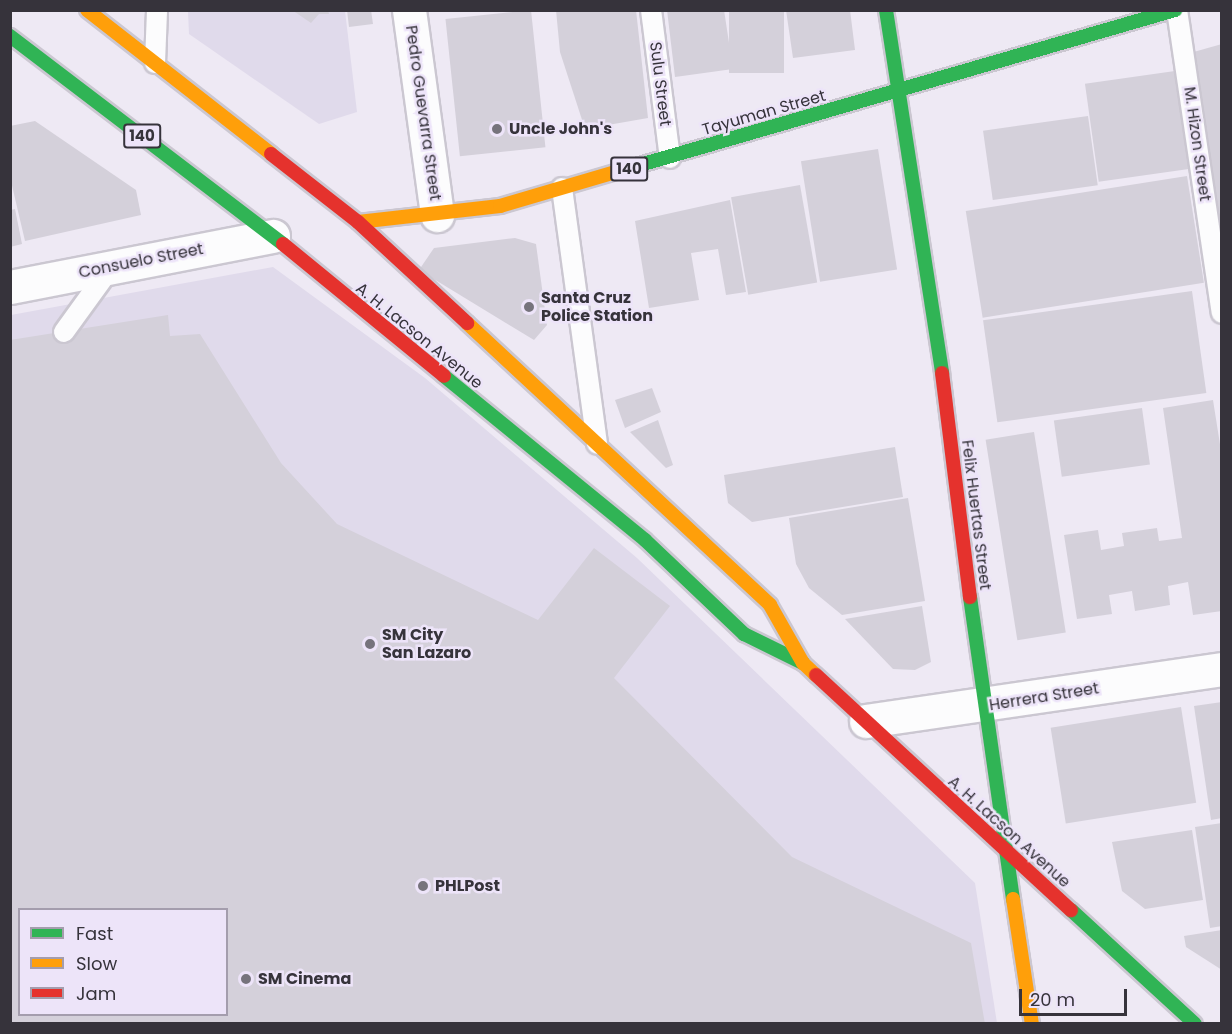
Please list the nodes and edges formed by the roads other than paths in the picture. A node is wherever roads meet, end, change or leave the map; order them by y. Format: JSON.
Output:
{"nodes":[{"id":1,"x":87,"y":10,"type":"edge"},
{"id":2,"x":157,"y":10,"type":"edge"},
{"id":3,"x":409,"y":10,"type":"edge"},
{"id":4,"x":651,"y":10,"type":"edge"},
{"id":5,"x":886,"y":10,"type":"edge"},
{"id":6,"x":1176,"y":10,"type":"edge"},
{"id":7,"x":10,"y":36,"type":"edge"},
{"id":8,"x":155,"y":63,"type":"junction"},
{"id":9,"x":896,"y":93,"type":"junction"},
{"id":10,"x":670,"y":158,"type":"junction"},
{"id":11,"x":562,"y":188,"type":"junction"},
{"id":12,"x":437,"y":215,"type":"junction"},
{"id":13,"x":358,"y":222,"type":"junction"},
{"id":14,"x":273,"y":236,"type":"junction"},
{"id":15,"x":111,"y":267,"type":"junction"},
{"id":16,"x":10,"y":287,"type":"edge"},
{"id":17,"x":1221,"y":312,"type":"edge"},
{"id":18,"x":64,"y":332,"type":"dead end"},
{"id":19,"x":597,"y":444,"type":"junction"},
{"id":20,"x":803,"y":663,"type":"junction"},
{"id":21,"x":1221,"y":669,"type":"edge"},
{"id":22,"x":984,"y":706,"type":"junction"},
{"id":23,"x":866,"y":721,"type":"junction"},
{"id":24,"x":1005,"y":850,"type":"junction"},
{"id":25,"x":1032,"y":1023,"type":"edge"},
{"id":26,"x":1195,"y":1023,"type":"edge"}],
"edges":[{"from":1,"to":8,"type":"main road","name":"A. H. Lacson Avenue"},
{"from":2,"to":8,"type":"lane"},
{"from":3,"to":12,"type":"street","name":"Pedro Guevarra Street"},
{"from":4,"to":10,"type":"lane","name":"Sulu Street"},
{"from":5,"to":9,"type":"main road","name":"Felix Huertas Street"},
{"from":6,"to":9,"type":"main road","name":"Tayuman Street","number":"140"},
{"from":6,"to":17,"type":"lane","name":"M. Hizon Street"},
{"from":7,"to":14,"type":"main road","name":"A. H. Lacson Avenue","number":"140"},
{"from":8,"to":13,"type":"main road","name":"A. H. Lacson Avenue"},
{"from":9,"to":10,"type":"main road","name":"Tayuman Street","number":"140"},
{"from":9,"to":22,"type":"main road","name":"Felix Huertas Street"},
{"from":10,"to":11,"type":"main road","name":"Tayuman Street","number":"140"},
{"from":11,"to":12,"type":"main road","name":"Tayuman Street","number":"140"},
{"from":11,"to":19,"type":"lane"},
{"from":12,"to":13,"type":"main road","name":"Tayuman Street","number":"140"},
{"from":13,"to":19,"type":"main road","name":"A. H. Lacson Avenue"},
{"from":14,"to":15,"type":"street","name":"Consuelo Street"},
{"from":14,"to":20,"type":"main road","name":"A. H. Lacson Avenue","number":"140"},
{"from":15,"to":16,"type":"street","name":"Consuelo Street"},
{"from":15,"to":18,"type":"lane"},
{"from":19,"to":20,"type":"main road","name":"A. H. Lacson Avenue"},
{"from":20,"to":23,"type":"main road","name":"A. H. Lacson Avenue","number":"140"},
{"from":21,"to":22,"type":"street","name":"Herrera Street"},
{"from":22,"to":23,"type":"street","name":"Herrera Street"},
{"from":22,"to":24,"type":"main road","name":"Felix Huertas Street"},
{"from":23,"to":24,"type":"main road","name":"A. H. Lacson Avenue"},
{"from":24,"to":25,"type":"main road","name":"Felix Huertas Street"},
{"from":24,"to":26,"type":"main road","name":"A. H. Lacson Avenue"}]}
